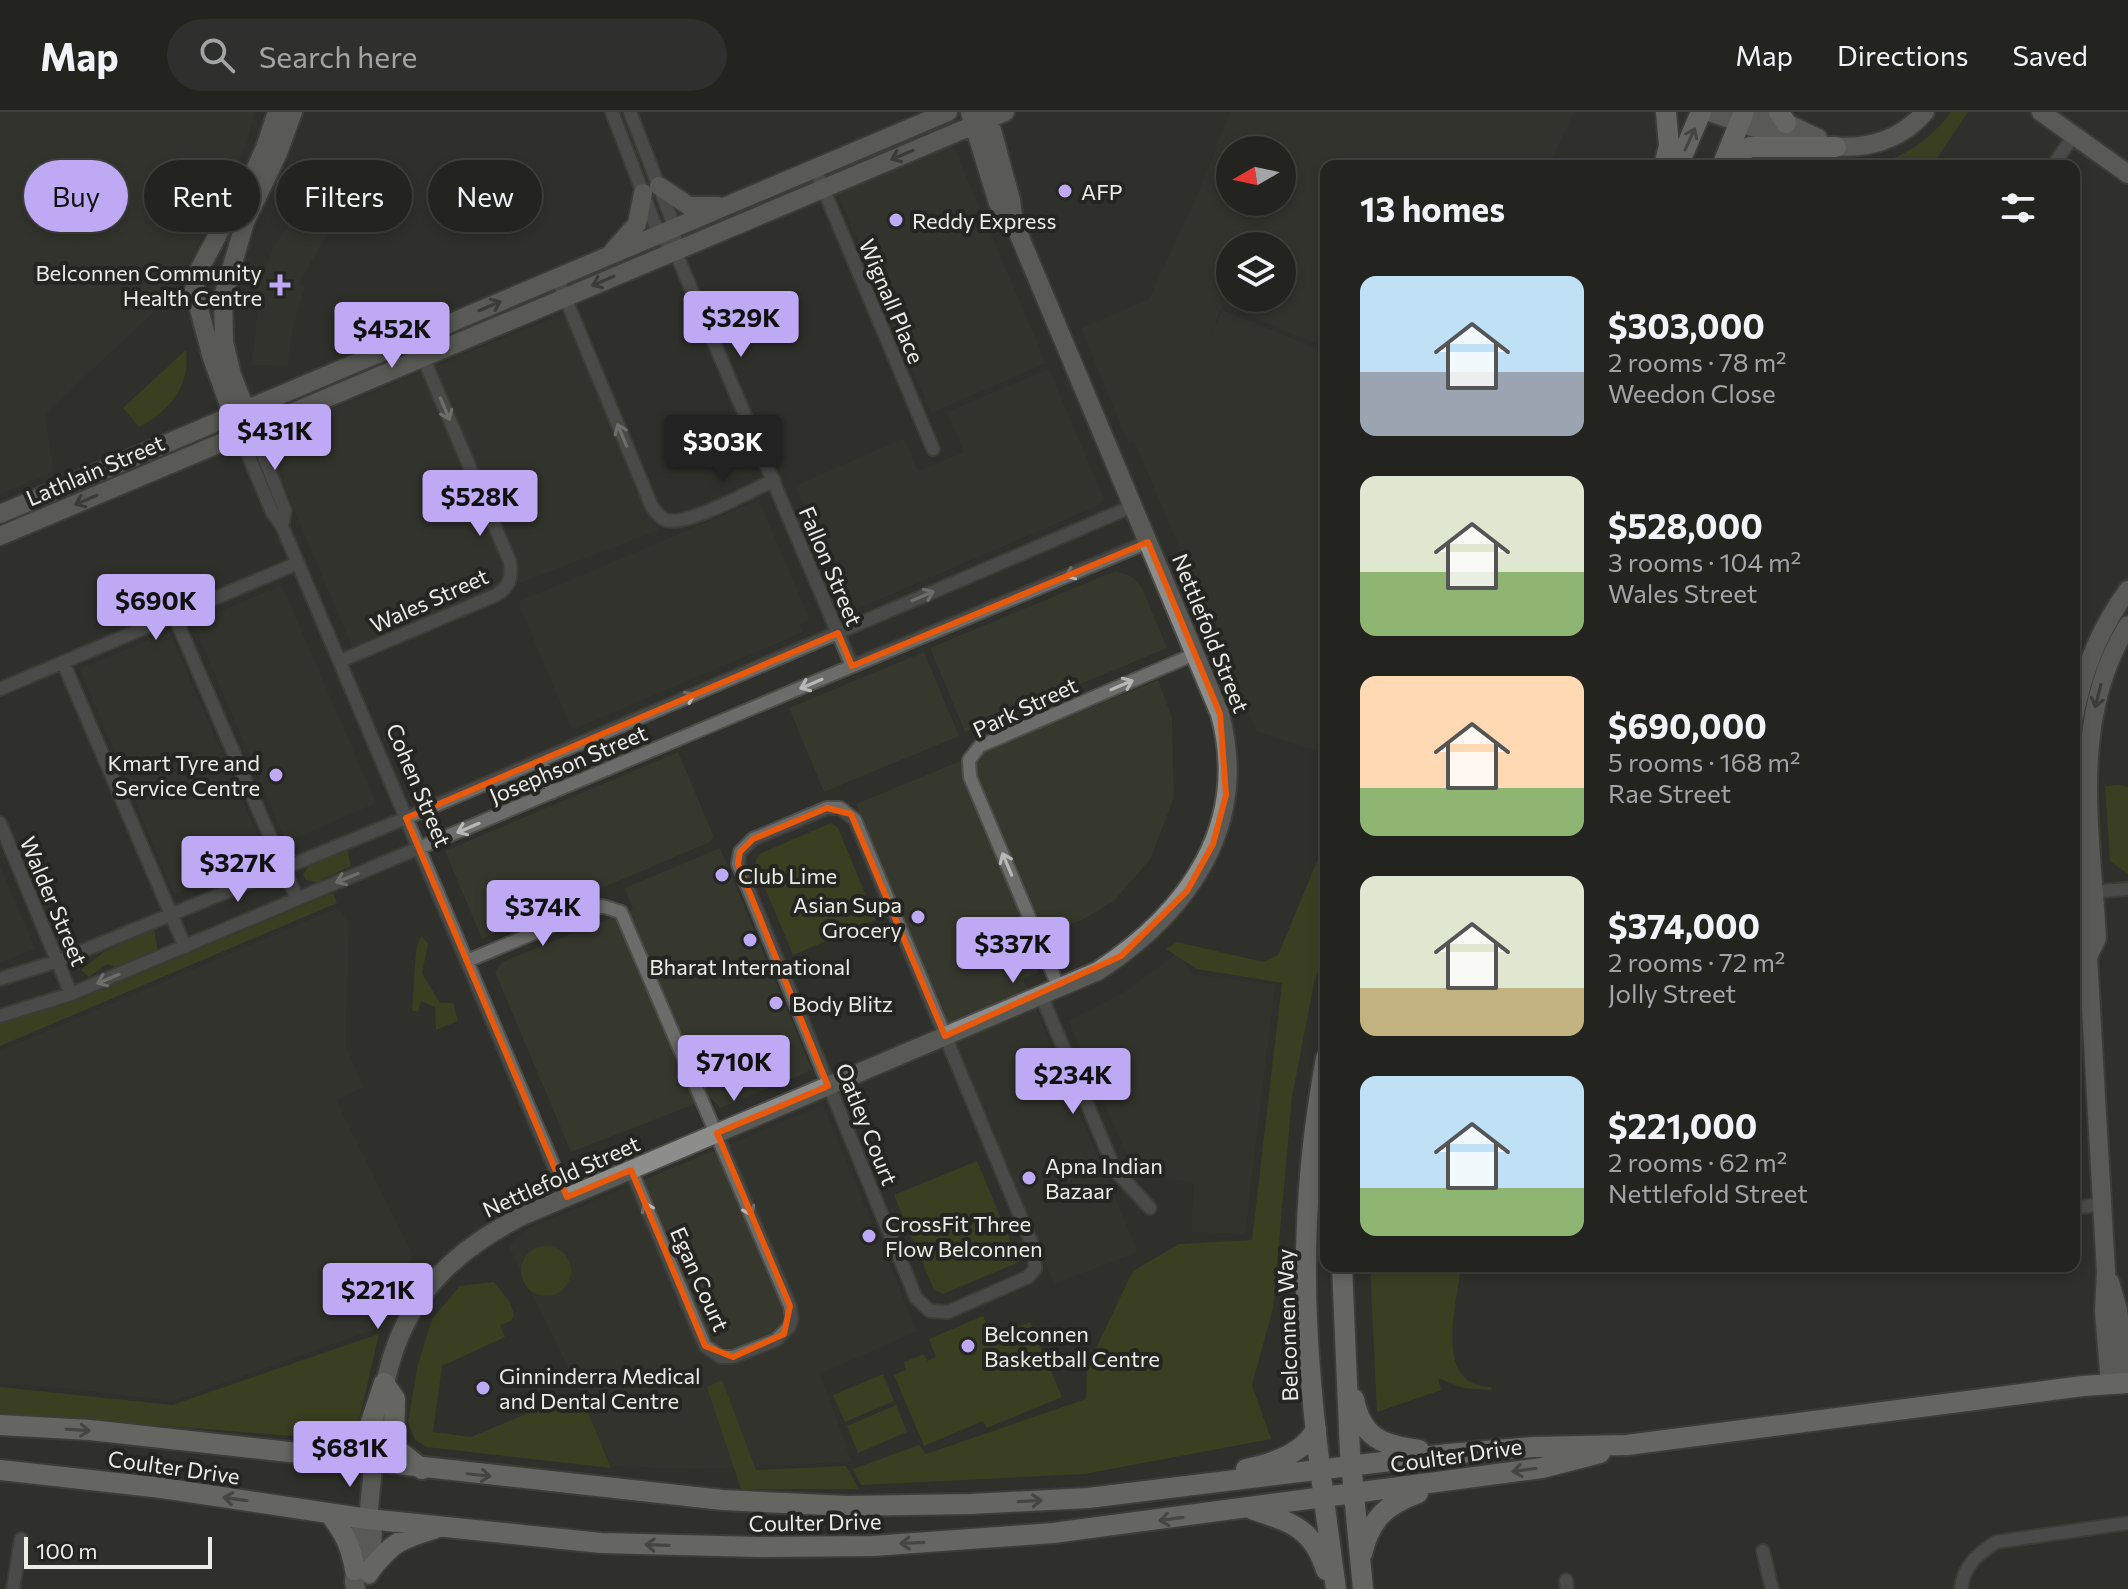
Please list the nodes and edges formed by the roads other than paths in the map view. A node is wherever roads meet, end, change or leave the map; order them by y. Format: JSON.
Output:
{"nodes":[{"id":1,"x":277,"y":112,"type":"edge"},
{"id":2,"x":293,"y":112,"type":"edge"},
{"id":3,"x":612,"y":112,"type":"edge"},
{"id":4,"x":630,"y":112,"type":"edge"},
{"id":5,"x":948,"y":112,"type":"edge"},
{"id":6,"x":1666,"y":112,"type":"edge"},
{"id":7,"x":1701,"y":112,"type":"edge"},
{"id":8,"x":1709,"y":112,"type":"edge"},
{"id":9,"x":1925,"y":112,"type":"edge"},
{"id":10,"x":2041,"y":112,"type":"edge"},
{"id":11,"x":1746,"y":115,"type":"edge"},
{"id":12,"x":985,"y":116,"type":"edge"},
{"id":13,"x":1783,"y":117,"type":"edge"},
{"id":14,"x":2074,"y":135,"type":"junction"},
{"id":15,"x":1836,"y":147,"type":"junction"},
{"id":16,"x":1666,"y":160,"type":"edge"},
{"id":17,"x":1681,"y":160,"type":"edge"},
{"id":18,"x":1725,"y":160,"type":"edge"},
{"id":19,"x":1729,"y":160,"type":"edge"},
{"id":20,"x":2057,"y":160,"type":"edge"},
{"id":21,"x":815,"y":169,"type":"junction"},
{"id":22,"x":2128,"y":173,"type":"edge"},
{"id":23,"x":823,"y":188,"type":"junction"},
{"id":24,"x":651,"y":189,"type":"junction"},
{"id":25,"x":726,"y":206,"type":"junction"},
{"id":26,"x":667,"y":231,"type":"junction"},
{"id":27,"x":675,"y":251,"type":"junction"},
{"id":28,"x":609,"y":256,"type":"junction"},
{"id":29,"x":557,"y":278,"type":"junction"},
{"id":30,"x":565,"y":298,"type":"junction"},
{"id":31,"x":419,"y":336,"type":"junction"},
{"id":32,"x":423,"y":357,"type":"junction"},
{"id":33,"x":239,"y":412,"type":"junction"},
{"id":34,"x":247,"y":432,"type":"junction"},
{"id":35,"x":933,"y":449,"type":"dead end"},
{"id":36,"x":774,"y":480,"type":"junction"},
{"id":37,"x":1133,"y":506,"type":"junction"},
{"id":38,"x":0,"y":514,"type":"edge"},
{"id":39,"x":0,"y":536,"type":"edge"},
{"id":40,"x":1148,"y":542,"type":"junction"},
{"id":41,"x":298,"y":563,"type":"junction"},
{"id":42,"x":2128,"y":590,"type":"edge"},
{"id":43,"x":174,"y":615,"type":"junction"},
{"id":44,"x":2128,"y":625,"type":"edge"},
{"id":45,"x":838,"y":633,"type":"junction"},
{"id":46,"x":1195,"y":654,"type":"junction"},
{"id":47,"x":340,"y":661,"type":"junction"},
{"id":48,"x":63,"y":662,"type":"junction"},
{"id":49,"x":852,"y":666,"type":"junction"},
{"id":50,"x":0,"y":689,"type":"edge"},
{"id":51,"x":2080,"y":692,"type":"edge"},
{"id":52,"x":540,"y":761,"type":"junction"},
{"id":53,"x":553,"y":792,"type":"junction"},
{"id":54,"x":406,"y":818,"type":"junction"},
{"id":55,"x":0,"y":823,"type":"edge"},
{"id":56,"x":419,"y":849,"type":"junction"},
{"id":57,"x":284,"y":869,"type":"junction"},
{"id":58,"x":2080,"y":872,"type":"edge"},
{"id":59,"x":2128,"y":889,"type":"edge"},
{"id":60,"x":2086,"y":892,"type":"junction"},
{"id":61,"x":297,"y":899,"type":"junction"},
{"id":62,"x":171,"y":915,"type":"junction"},
{"id":63,"x":185,"y":947,"type":"junction"},
{"id":64,"x":58,"y":961,"type":"junction"},
{"id":65,"x":467,"y":961,"type":"junction"},
{"id":66,"x":0,"y":979,"type":"edge"},
{"id":67,"x":1059,"y":988,"type":"junction"},
{"id":68,"x":71,"y":994,"type":"junction"},
{"id":69,"x":1041,"y":995,"type":"junction"},
{"id":70,"x":0,"y":1016,"type":"edge"},
{"id":71,"x":945,"y":1036,"type":"junction"},
{"id":72,"x":828,"y":1086,"type":"junction"},
{"id":73,"x":1320,"y":1098,"type":"edge"},
{"id":74,"x":717,"y":1133,"type":"junction"},
{"id":75,"x":631,"y":1170,"type":"junction"},
{"id":76,"x":567,"y":1197,"type":"junction"},
{"id":77,"x":2102,"y":1204,"type":"junction"},
{"id":78,"x":2080,"y":1207,"type":"edge"},
{"id":79,"x":1150,"y":1208,"type":"dead end"},
{"id":80,"x":1342,"y":1272,"type":"edge"},
{"id":81,"x":1344,"y":1324,"type":"junction"},
{"id":82,"x":384,"y":1383,"type":"junction"},
{"id":83,"x":2121,"y":1383,"type":"edge"},
{"id":84,"x":0,"y":1425,"type":"edge"},
{"id":85,"x":1316,"y":1429,"type":"junction"},
{"id":86,"x":1627,"y":1445,"type":"junction"},
{"id":87,"x":1448,"y":1454,"type":"junction"},
{"id":88,"x":314,"y":1457,"type":"junction"},
{"id":89,"x":373,"y":1464,"type":"junction"},
{"id":90,"x":1351,"y":1466,"type":"junction"},
{"id":91,"x":422,"y":1469,"type":"junction"},
{"id":92,"x":0,"y":1470,"type":"edge"},
{"id":93,"x":1321,"y":1470,"type":"junction"},
{"id":94,"x":1451,"y":1481,"type":"junction"},
{"id":95,"x":1353,"y":1493,"type":"junction"},
{"id":96,"x":1324,"y":1497,"type":"junction"},
{"id":97,"x":1088,"y":1498,"type":"junction"},
{"id":98,"x":1248,"y":1508,"type":"junction"},
{"id":99,"x":329,"y":1513,"type":"junction"},
{"id":100,"x":368,"y":1519,"type":"junction"},
{"id":101,"x":2128,"y":1523,"type":"edge"},
{"id":102,"x":442,"y":1526,"type":"junction"},
{"id":103,"x":21,"y":1539,"type":"dead end"},
{"id":104,"x":1763,"y":1551,"type":"dead end"},
{"id":105,"x":1360,"y":1561,"type":"junction"},
{"id":106,"x":361,"y":1580,"type":"edge"},
{"id":107,"x":13,"y":1589,"type":"edge"},
{"id":108,"x":1334,"y":1589,"type":"edge"},
{"id":109,"x":1363,"y":1589,"type":"edge"},
{"id":110,"x":1772,"y":1589,"type":"edge"},
{"id":111,"x":1961,"y":1589,"type":"edge"}],
"edges":[{"from":1,"to":33,"type":"street","name":"Cohen Street"},
{"from":2,"to":33,"type":"street","name":"Cohen Street"},
{"from":3,"to":24,"type":"street"},
{"from":4,"to":24,"type":"street"},
{"from":5,"to":21,"type":"street","name":"Lathlain Street"},
{"from":6,"to":16,"type":"main road"},
{"from":17,"to":7,"type":"main road","one_way":true},
{"from":8,"to":11,"type":"street"},
{"from":9,"to":15,"type":"street"},
{"from":10,"to":14,"type":"street"},
{"from":11,"to":13,"type":"street"},
{"from":11,"to":15,"type":"street"},
{"from":11,"to":18,"type":"main road"},
{"from":12,"to":23,"type":"street","name":"Lathlain Street","one_way":true},
{"from":12,"to":37,"type":"street","name":"Nettlefold Street"},
{"from":13,"to":15,"type":"street"},
{"from":14,"to":20,"type":"street"},
{"from":14,"to":22,"type":"street"},
{"from":15,"to":19,"type":"main road"},
{"from":21,"to":23,"type":"street","name":"Wignall Place"},
{"from":21,"to":25,"type":"street","name":"Lathlain Street"},
{"from":23,"to":27,"type":"street","name":"Lathlain Street"},
{"from":23,"to":35,"type":"street","name":"Wignall Place"},
{"from":24,"to":25,"type":"street"},
{"from":24,"to":26,"type":"street"},
{"from":24,"to":28,"type":"street"},
{"from":25,"to":26,"type":"street","name":"Lathlain Street"},
{"from":26,"to":27,"type":"street"},
{"from":26,"to":28,"type":"street","name":"Lathlain Street"},
{"from":27,"to":30,"type":"street","name":"Lathlain Street","one_way":true},
{"from":27,"to":36,"type":"street","name":"Fallon Street"},
{"from":28,"to":29,"type":"street","name":"Lathlain Street"},
{"from":29,"to":30,"type":"street"},
{"from":31,"to":29,"type":"street","name":"Lathlain Street","one_way":true},
{"from":30,"to":32,"type":"street","name":"Lathlain Street"},
{"from":36,"to":30,"type":"street","one_way":true},
{"from":31,"to":32,"type":"street","name":"Wales Street"},
{"from":31,"to":33,"type":"street","name":"Lathlain Street"},
{"from":32,"to":34,"type":"street","name":"Lathlain Street"},
{"from":32,"to":47,"type":"street","name":"Wales Street","one_way":true},
{"from":33,"to":34,"type":"street","name":"Cohen Street"},
{"from":33,"to":38,"type":"street","name":"Lathlain Street"},
{"from":34,"to":39,"type":"street","name":"Lathlain Street","one_way":true},
{"from":34,"to":41,"type":"street","name":"Cohen Street"},
{"from":36,"to":45,"type":"street","name":"Fallon Street"},
{"from":37,"to":40,"type":"street","name":"Nettlefold Street"},
{"from":45,"to":37,"type":"street","name":"Josephson Street","one_way":true},
{"from":40,"to":46,"type":"street","name":"Nettlefold Street"},
{"from":40,"to":49,"type":"street","name":"Josephson Street","one_way":true},
{"from":41,"to":43,"type":"street"},
{"from":41,"to":47,"type":"street","name":"Cohen Street"},
{"from":42,"to":51,"type":"street"},
{"from":43,"to":48,"type":"street"},
{"from":43,"to":57,"type":"street"},
{"from":44,"to":60,"type":"street","one_way":true},
{"from":45,"to":49,"type":"street","name":"Fallon Street"},
{"from":52,"to":45,"type":"street","name":"Josephson Street","one_way":true},
{"from":46,"to":67,"type":"street","name":"Nettlefold Street"},
{"from":67,"to":46,"type":"street","name":"Park Street","one_way":true},
{"from":47,"to":54,"type":"street","name":"Cohen Street"},
{"from":48,"to":50,"type":"street"},
{"from":48,"to":62,"type":"street"},
{"from":49,"to":53,"type":"street","name":"Josephson Street","one_way":true},
{"from":52,"to":53,"type":"street"},
{"from":52,"to":54,"type":"street","name":"Josephson Street"},
{"from":53,"to":56,"type":"street","name":"Josephson Street","one_way":true},
{"from":54,"to":56,"type":"street","name":"Cohen Street"},
{"from":54,"to":57,"type":"street","name":"Josephson Street"},
{"from":55,"to":64,"type":"street","name":"Walder Street"},
{"from":56,"to":61,"type":"street","name":"Josephson Street","one_way":true},
{"from":56,"to":65,"type":"street","name":"Cohen Street"},
{"from":57,"to":61,"type":"street"},
{"from":57,"to":62,"type":"street","name":"Josephson Street"},
{"from":58,"to":60,"type":"street"},
{"from":59,"to":60,"type":"street"},
{"from":60,"to":77,"type":"street"},
{"from":61,"to":63,"type":"street","name":"Josephson Street"},
{"from":62,"to":63,"type":"street"},
{"from":62,"to":64,"type":"street","name":"Josephson Street"},
{"from":63,"to":68,"type":"street","name":"Josephson Street","one_way":true},
{"from":64,"to":66,"type":"street","name":"Josephson Street"},
{"from":64,"to":68,"type":"street","name":"Walder Street"},
{"from":65,"to":74,"type":"street","name":"Egan Court"},
{"from":65,"to":76,"type":"street","name":"Cohen Street"},
{"from":67,"to":69,"type":"street","name":"Nettlefold Street"},
{"from":68,"to":70,"type":"street","name":"Josephson Street"},
{"from":69,"to":71,"type":"street","name":"Nettlefold Street"},
{"from":69,"to":79,"type":"street"},
{"from":71,"to":72,"type":"street","name":"Nettlefold Street"},
{"from":71,"to":72,"type":"street","name":"Oatley Court"},
{"from":71,"to":72,"type":"street","name":"Oatley Court"},
{"from":72,"to":74,"type":"street","name":"Nettlefold Street"},
{"from":73,"to":85,"type":"main road","name":"Belconnen Way"},
{"from":74,"to":75,"type":"street","name":"Nettlefold Street"},
{"from":74,"to":75,"type":"street","name":"Egan Court","one_way":true},
{"from":75,"to":76,"type":"street","name":"Nettlefold Street"},
{"from":76,"to":82,"type":"street","name":"Nettlefold Street"},
{"from":77,"to":78,"type":"street"},
{"from":77,"to":83,"type":"street"},
{"from":80,"to":81,"type":"main road"},
{"from":81,"to":87,"type":"main road"},
{"from":81,"to":90,"type":"main road"},
{"from":82,"to":88,"type":"main road"},
{"from":82,"to":89,"type":"street","name":"Nettlefold Street"},
{"from":82,"to":91,"type":"main road"},
{"from":83,"to":86,"type":"main road","name":"Coulter Drive"},
{"from":84,"to":88,"type":"main road","name":"Coulter Drive","one_way":true},
{"from":85,"to":93,"type":"main road","name":"Belconnen Way"},
{"from":85,"to":97,"type":"main road"},
{"from":86,"to":87,"type":"main road","name":"Coulter Drive"},
{"from":86,"to":94,"type":"main road","name":"Coulter Drive","one_way":true},
{"from":87,"to":90,"type":"main road","name":"Coulter Drive"},
{"from":88,"to":89,"type":"main road","name":"Coulter Drive"},
{"from":89,"to":91,"type":"main road","name":"Coulter Drive"},
{"from":89,"to":100,"type":"street","name":"Nettlefold Street"},
{"from":90,"to":93,"type":"main road","name":"Coulter Drive"},
{"from":90,"to":95,"type":"main road"},
{"from":91,"to":97,"type":"main road","name":"Coulter Drive","one_way":true},
{"from":99,"to":92,"type":"main road","name":"Coulter Drive","one_way":true},
{"from":93,"to":96,"type":"main road","name":"Belconnen Way"},
{"from":93,"to":97,"type":"main road","name":"Coulter Drive"},
{"from":94,"to":95,"type":"main road","name":"Coulter Drive"},
{"from":94,"to":105,"type":"main road"},
{"from":95,"to":96,"type":"main road","name":"Coulter Drive"},
{"from":95,"to":105,"type":"main road"},
{"from":96,"to":98,"type":"main road","name":"Coulter Drive"},
{"from":96,"to":108,"type":"main road","name":"Belconnen Way"},
{"from":98,"to":102,"type":"main road","name":"Coulter Drive","one_way":true},
{"from":98,"to":108,"type":"main road"},
{"from":99,"to":100,"type":"main road","name":"Coulter Drive"},
{"from":99,"to":106,"type":"main road"},
{"from":100,"to":102,"type":"main road","name":"Coulter Drive"},
{"from":100,"to":106,"type":"street","name":"Nettlefold Street"},
{"from":101,"to":111,"type":"street"},
{"from":102,"to":106,"type":"main road"},
{"from":103,"to":107,"type":"street"},
{"from":104,"to":110,"type":"street"},
{"from":105,"to":109,"type":"main road"}]}
